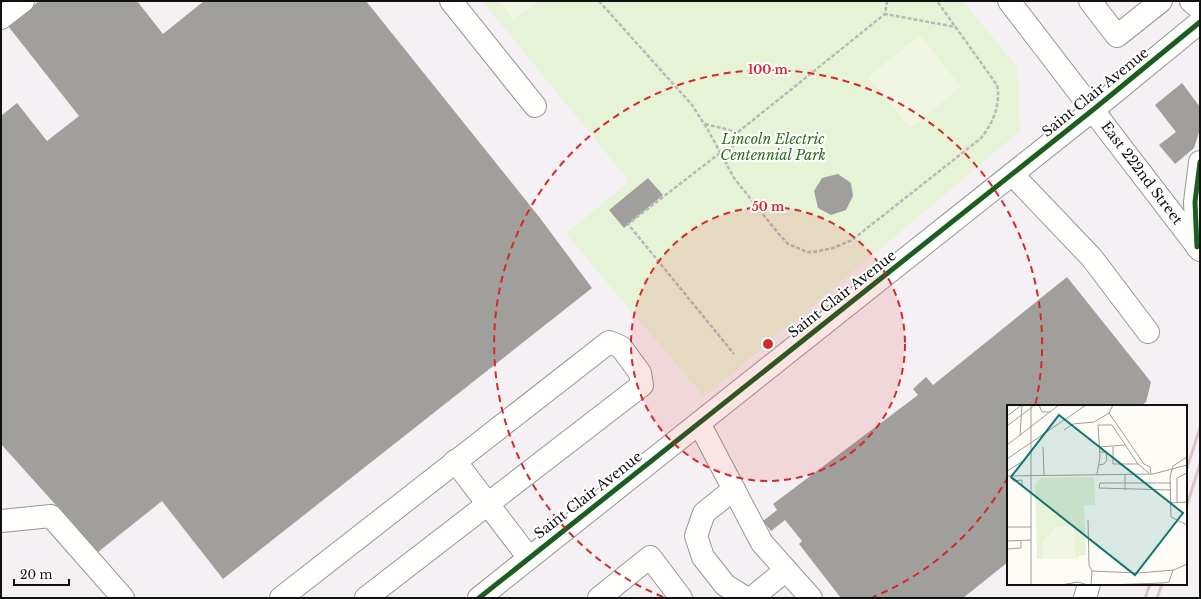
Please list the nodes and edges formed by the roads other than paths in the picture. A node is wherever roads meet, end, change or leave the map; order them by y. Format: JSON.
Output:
{"nodes":[{"id":1,"x":23,"y":1,"type":"edge"},
{"id":2,"x":451,"y":1,"type":"edge"},
{"id":3,"x":1009,"y":1,"type":"edge"},
{"id":4,"x":1090,"y":1,"type":"edge"},
{"id":5,"x":1162,"y":1,"type":"edge"},
{"id":6,"x":1191,"y":1,"type":"edge"},
{"id":7,"x":1200,"y":9,"type":"edge"},
{"id":8,"x":1,"y":18,"type":"edge"},
{"id":9,"x":1200,"y":22,"type":"edge"},
{"id":10,"x":535,"y":106,"type":"dead end"},
{"id":11,"x":1094,"y":109,"type":"junction"},
{"id":12,"x":1200,"y":162,"type":"edge"},
{"id":13,"x":1012,"y":174,"type":"junction"},
{"id":14,"x":1199,"y":248,"type":"edge"},
{"id":15,"x":1148,"y":332,"type":"dead end"},
{"id":16,"x":699,"y":423,"type":"junction"},
{"id":17,"x":455,"y":461,"type":"junction"},
{"id":18,"x":734,"y":489,"type":"junction"},
{"id":19,"x":488,"y":504,"type":"junction"},
{"id":20,"x":1,"y":521,"type":"edge"},
{"id":21,"x":529,"y":558,"type":"junction"},
{"id":22,"x":786,"y":570,"type":"junction"},
{"id":23,"x":1089,"y":585,"type":"edge"},
{"id":24,"x":123,"y":598,"type":"edge"},
{"id":25,"x":281,"y":598,"type":"edge"},
{"id":26,"x":366,"y":598,"type":"edge"},
{"id":27,"x":479,"y":598,"type":"edge"},
{"id":28,"x":598,"y":598,"type":"edge"},
{"id":29,"x":681,"y":598,"type":"edge"},
{"id":30,"x":746,"y":598,"type":"edge"},
{"id":31,"x":752,"y":598,"type":"edge"},
{"id":32,"x":810,"y":598,"type":"edge"},
{"id":33,"x":1085,"y":598,"type":"edge"}],
"edges":[{"from":1,"to":8,"type":"street"},
{"from":2,"to":10,"type":"street"},
{"from":3,"to":11,"type":"street","name":"East 222nd Street"},
{"from":4,"to":5,"type":"street"},
{"from":6,"to":7,"type":"street"},
{"from":9,"to":11,"type":"street","name":"Saint Clair Avenue"},
{"from":11,"to":13,"type":"street","name":"Saint Clair Avenue"},
{"from":11,"to":14,"type":"street","name":"East 222nd Street"},
{"from":12,"to":14,"type":"street"},
{"from":13,"to":15,"type":"street"},
{"from":13,"to":16,"type":"street","name":"Saint Clair Avenue"},
{"from":16,"to":18,"type":"street"},
{"from":16,"to":21,"type":"street","name":"Saint Clair Avenue"},
{"from":17,"to":19,"type":"street"},
{"from":17,"to":19,"type":"street"},
{"from":17,"to":25,"type":"street"},
{"from":18,"to":22,"type":"street"},
{"from":18,"to":30,"type":"street"},
{"from":19,"to":21,"type":"street"},
{"from":19,"to":26,"type":"street"},
{"from":20,"to":24,"type":"street"},
{"from":21,"to":27,"type":"street","name":"Saint Clair Avenue"},
{"from":22,"to":31,"type":"street"},
{"from":22,"to":32,"type":"street"},
{"from":23,"to":33,"type":"street"},
{"from":28,"to":29,"type":"street"}]}
